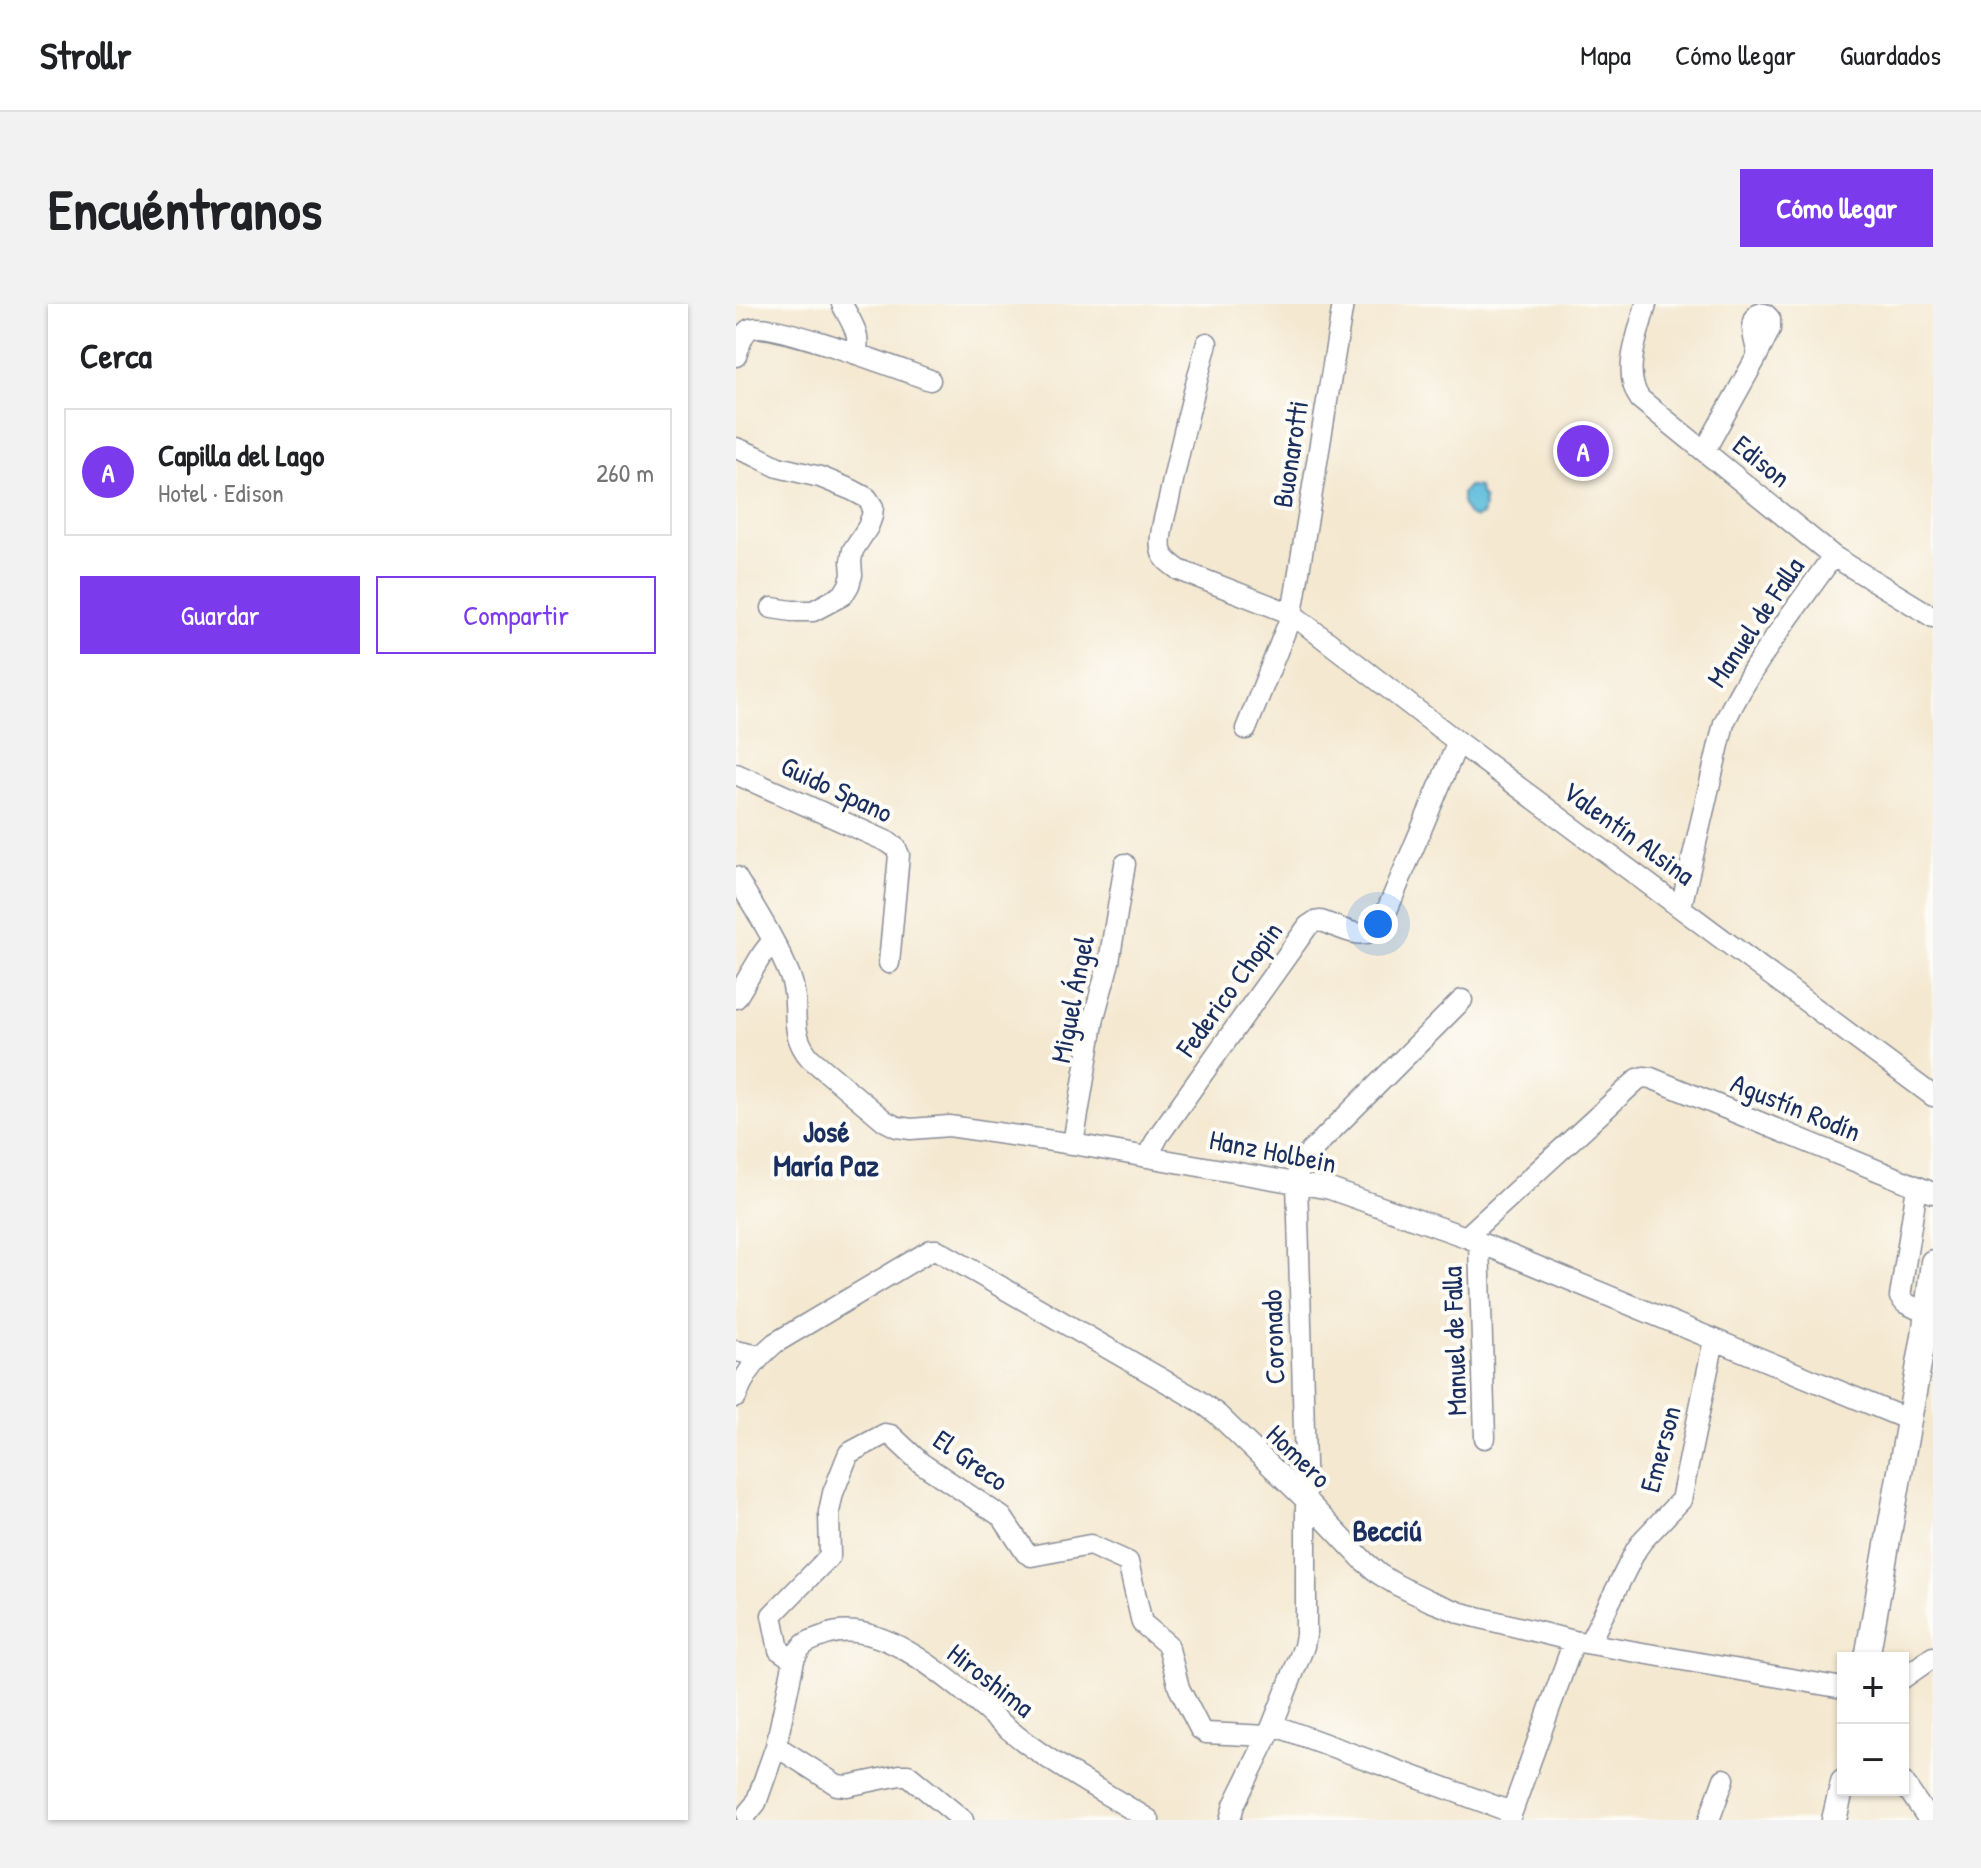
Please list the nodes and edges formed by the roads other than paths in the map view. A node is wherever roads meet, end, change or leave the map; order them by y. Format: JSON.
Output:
{"nodes":[{"id":1,"x":842,"y":304,"type":"edge"},
{"id":2,"x":1343,"y":304,"type":"edge"},
{"id":3,"x":1646,"y":304,"type":"edge"},
{"id":4,"x":1207,"y":343,"type":"dead end"},
{"id":5,"x":856,"y":354,"type":"junction"},
{"id":6,"x":1758,"y":354,"type":"dead end"},
{"id":7,"x":736,"y":356,"type":"edge"},
{"id":8,"x":930,"y":380,"type":"dead end"},
{"id":9,"x":736,"y":448,"type":"edge"},
{"id":10,"x":1705,"y":450,"type":"junction"},
{"id":11,"x":1833,"y":556,"type":"junction"},
{"id":12,"x":772,"y":608,"type":"dead end"},
{"id":13,"x":1292,"y":614,"type":"junction"},
{"id":14,"x":1933,"y":617,"type":"edge"},
{"id":15,"x":1246,"y":729,"type":"dead end"},
{"id":16,"x":1458,"y":742,"type":"junction"},
{"id":17,"x":736,"y":774,"type":"edge"},
{"id":18,"x":1125,"y":864,"type":"dead end"},
{"id":19,"x":736,"y":877,"type":"edge"},
{"id":20,"x":1681,"y":907,"type":"junction"},
{"id":21,"x":773,"y":940,"type":"junction"},
{"id":22,"x":889,"y":963,"type":"dead end"},
{"id":23,"x":736,"y":998,"type":"edge"},
{"id":24,"x":1462,"y":1000,"type":"dead end"},
{"id":25,"x":1638,"y":1079,"type":"joint"},
{"id":26,"x":1933,"y":1096,"type":"edge"},
{"id":27,"x":1073,"y":1144,"type":"junction"},
{"id":28,"x":1147,"y":1157,"type":"junction"},
{"id":29,"x":1297,"y":1182,"type":"junction"},
{"id":30,"x":1925,"y":1190,"type":"edge"},
{"id":31,"x":1473,"y":1240,"type":"junction"},
{"id":32,"x":1933,"y":1262,"type":"edge"},
{"id":33,"x":1928,"y":1320,"type":"edge"},
{"id":34,"x":1714,"y":1340,"type":"junction"},
{"id":35,"x":736,"y":1351,"type":"edge"},
{"id":36,"x":760,"y":1356,"type":"junction"},
{"id":37,"x":1924,"y":1386,"type":"edge"},
{"id":38,"x":736,"y":1397,"type":"edge"},
{"id":39,"x":1909,"y":1420,"type":"junction"},
{"id":40,"x":1485,"y":1438,"type":"dead end"},
{"id":41,"x":1306,"y":1500,"type":"junction"},
{"id":42,"x":1581,"y":1642,"type":"junction"},
{"id":43,"x":1868,"y":1652,"type":"edge"},
{"id":44,"x":1933,"y":1657,"type":"edge"},
{"id":45,"x":794,"y":1660,"type":"junction"},
{"id":46,"x":1909,"y":1674,"type":"edge"},
{"id":47,"x":1837,"y":1687,"type":"edge"},
{"id":48,"x":1271,"y":1730,"type":"junction"},
{"id":49,"x":776,"y":1746,"type":"junction"},
{"id":50,"x":1724,"y":1779,"type":"dead end"},
{"id":51,"x":1909,"y":1791,"type":"edge"},
{"id":52,"x":736,"y":1793,"type":"edge"},
{"id":53,"x":1840,"y":1796,"type":"edge"},
{"id":54,"x":1510,"y":1816,"type":"edge"},
{"id":55,"x":748,"y":1817,"type":"edge"},
{"id":56,"x":963,"y":1820,"type":"edge"},
{"id":57,"x":1149,"y":1820,"type":"edge"},
{"id":58,"x":1230,"y":1820,"type":"edge"},
{"id":59,"x":1709,"y":1820,"type":"edge"},
{"id":60,"x":1834,"y":1820,"type":"edge"},
{"id":61,"x":1929,"y":1820,"type":"edge"}],
"edges":[{"from":1,"to":5,"type":"street"},
{"from":2,"to":13,"type":"street","name":"Buonarotti"},
{"from":3,"to":10,"type":"street","name":"Edison"},
{"from":4,"to":13,"type":"street","name":"Valentín Alsina"},
{"from":5,"to":7,"type":"street"},
{"from":5,"to":8,"type":"street"},
{"from":6,"to":10,"type":"street"},
{"from":9,"to":12,"type":"street"},
{"from":10,"to":11,"type":"street","name":"Edison"},
{"from":11,"to":14,"type":"street","name":"Edison"},
{"from":11,"to":20,"type":"street","name":"Manuel de Falla"},
{"from":13,"to":15,"type":"street"},
{"from":13,"to":16,"type":"street","name":"Valentín Alsina"},
{"from":16,"to":20,"type":"street","name":"Valentín Alsina"},
{"from":16,"to":28,"type":"street","name":"Federico Chopin"},
{"from":17,"to":22,"type":"street","name":"Guido Spano"},
{"from":18,"to":27,"type":"street","name":"Miguel Ángel"},
{"from":19,"to":21,"type":"street","name":"Hanz Holbein"},
{"from":20,"to":26,"type":"street","name":"Valentín Alsina"},
{"from":21,"to":23,"type":"street"},
{"from":21,"to":27,"type":"street","name":"Hanz Holbein"},
{"from":24,"to":29,"type":"street","name":"Coronado"},
{"from":25,"to":30,"type":"street","name":"Agustín Rodín"},
{"from":25,"to":31,"type":"street","name":"Manuel de Falla"},
{"from":27,"to":28,"type":"street","name":"Hanz Holbein"},
{"from":28,"to":29,"type":"street","name":"Hanz Holbein"},
{"from":29,"to":31,"type":"street","name":"Hanz Holbein"},
{"from":29,"to":41,"type":"street","name":"Coronado"},
{"from":30,"to":33,"type":"street"},
{"from":31,"to":34,"type":"street","name":"Hanz Holbein"},
{"from":31,"to":40,"type":"street","name":"Manuel de Falla"},
{"from":32,"to":33,"type":"main road"},
{"from":33,"to":37,"type":"main road"},
{"from":34,"to":39,"type":"street","name":"Hanz Holbein"},
{"from":34,"to":42,"type":"street","name":"Emerson"},
{"from":35,"to":36,"type":"street"},
{"from":36,"to":38,"type":"street"},
{"from":36,"to":41,"type":"street","name":"Homero"},
{"from":37,"to":39,"type":"main road"},
{"from":39,"to":43,"type":"main road"},
{"from":41,"to":42,"type":"street","name":"Homero"},
{"from":41,"to":48,"type":"street","name":"Coronado"},
{"from":42,"to":47,"type":"street","name":"Homero"},
{"from":42,"to":54,"type":"street","name":"Emerson"},
{"from":44,"to":46,"type":"street"},
{"from":45,"to":48,"type":"street","name":"El Greco"},
{"from":45,"to":49,"type":"street"},
{"from":45,"to":57,"type":"street","name":"Hiroshima"},
{"from":48,"to":54,"type":"street","name":"El Greco"},
{"from":48,"to":58,"type":"street","name":"Coronado"},
{"from":49,"to":55,"type":"street"},
{"from":49,"to":56,"type":"street"},
{"from":50,"to":59,"type":"street"},
{"from":51,"to":61,"type":"street"},
{"from":52,"to":55,"type":"street"},
{"from":53,"to":60,"type":"main road"}]}
